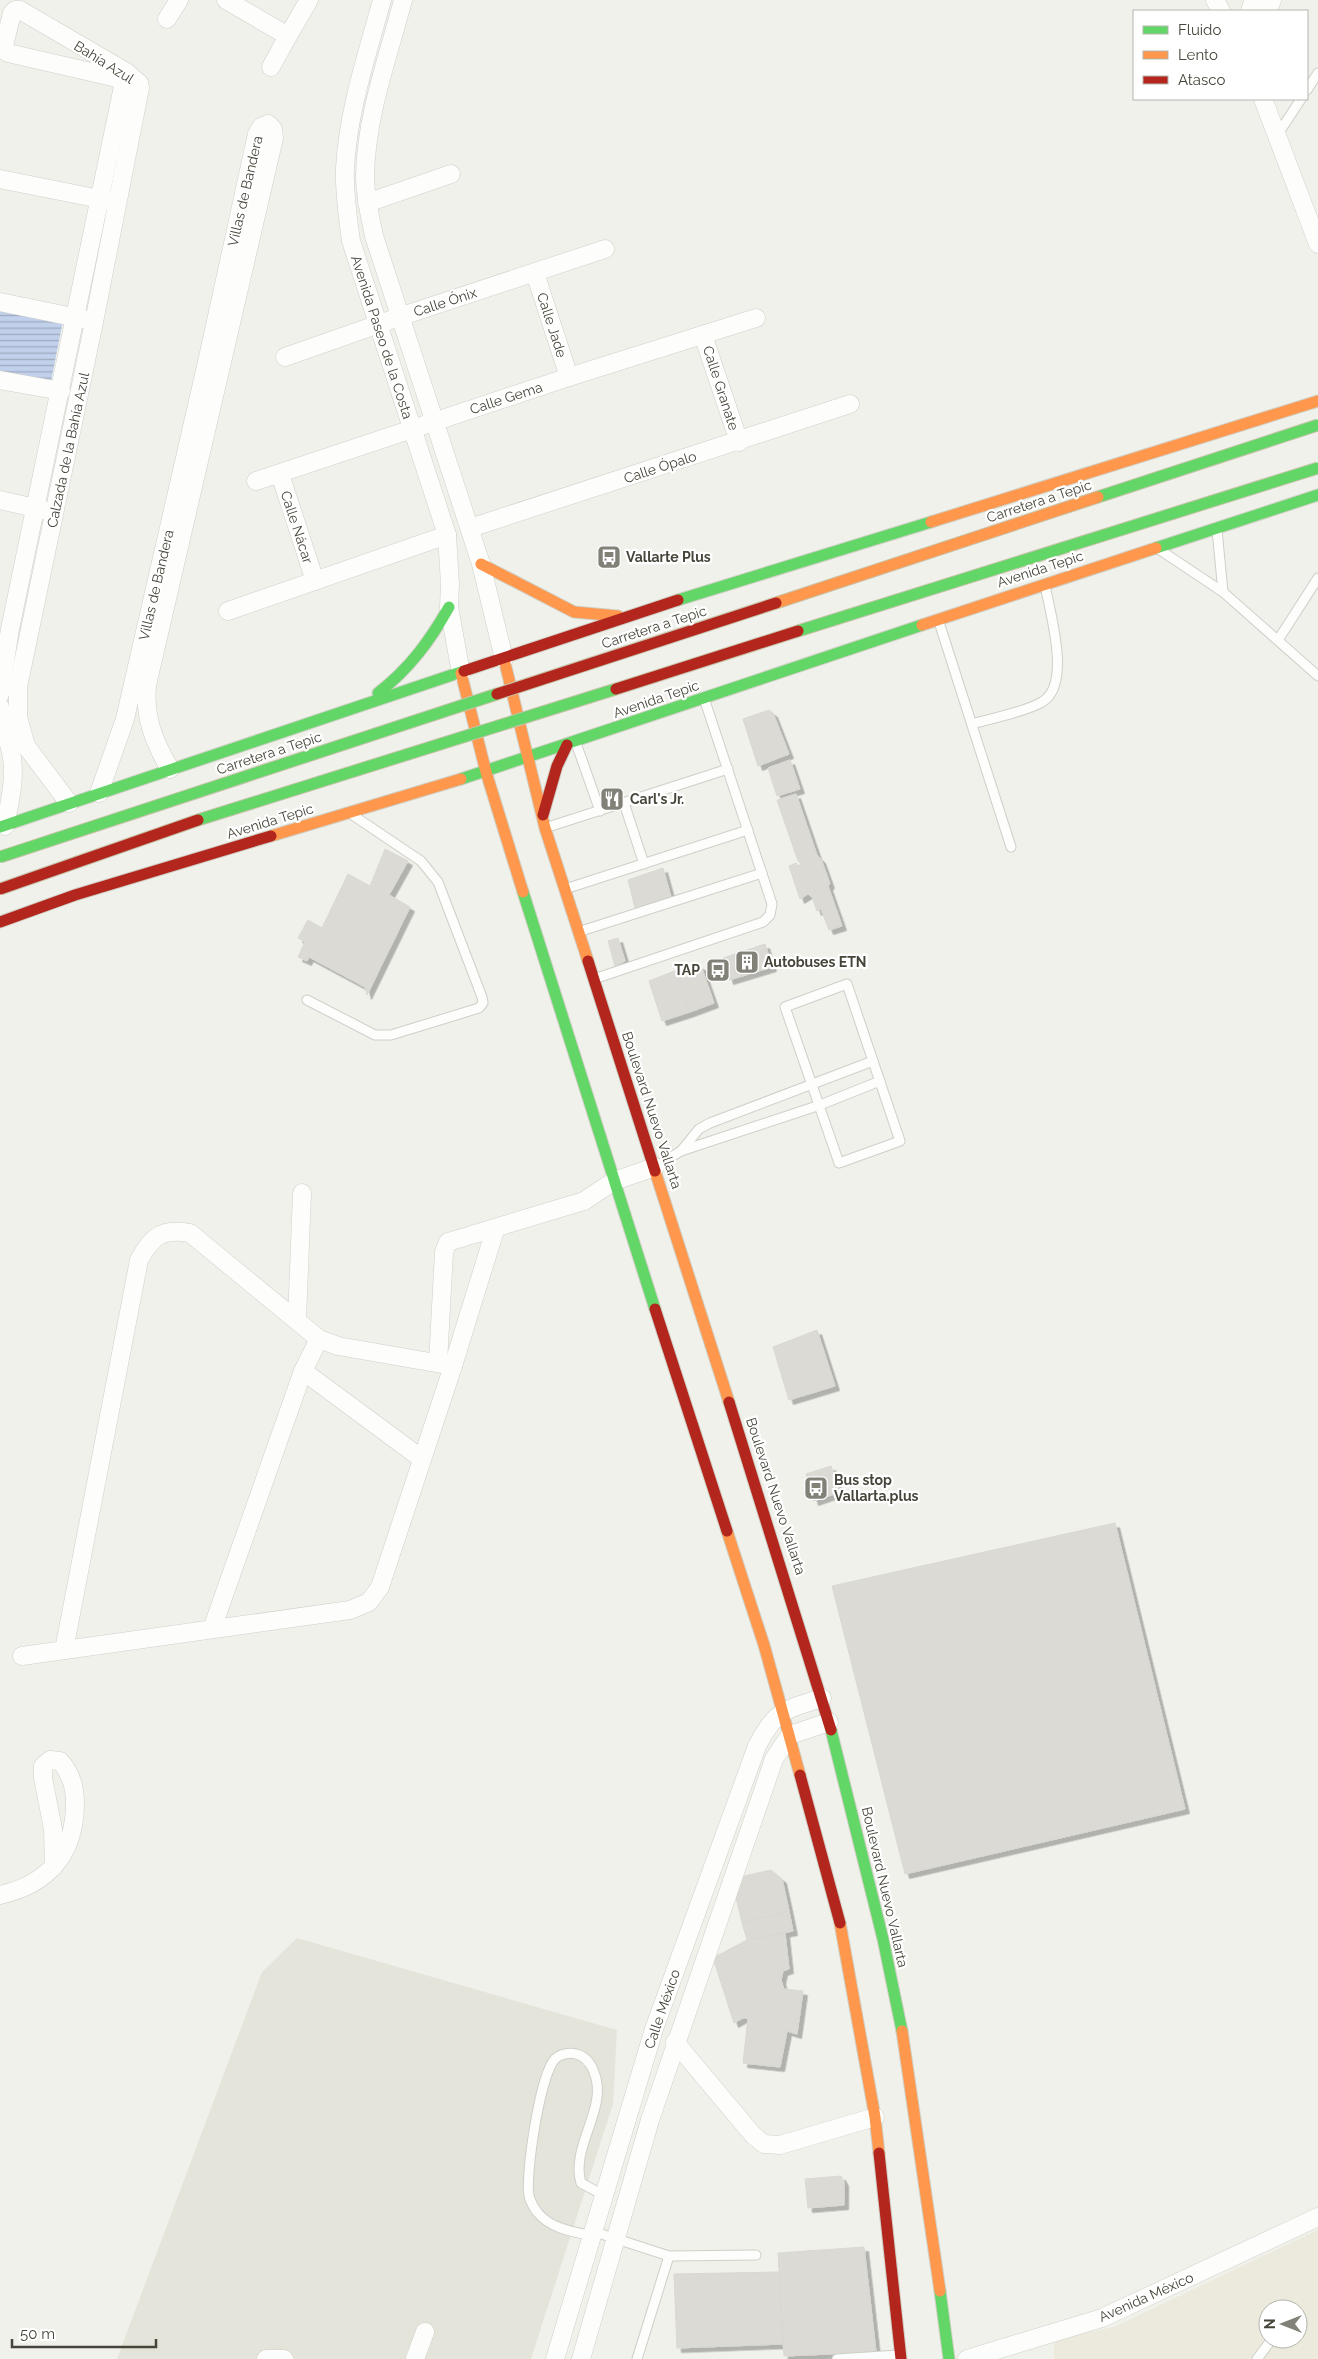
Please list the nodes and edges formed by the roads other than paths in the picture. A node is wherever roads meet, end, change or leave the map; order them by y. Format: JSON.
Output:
{"nodes":[{"id":1,"x":179,"y":0,"type":"edge"},
{"id":2,"x":226,"y":0,"type":"edge"},
{"id":3,"x":309,"y":0,"type":"edge"},
{"id":4,"x":382,"y":0,"type":"edge"},
{"id":5,"x":403,"y":0,"type":"edge"},
{"id":6,"x":167,"y":19,"type":"dead end"},
{"id":7,"x":288,"y":36,"type":"junction"},
{"id":8,"x":271,"y":67,"type":"dead end"},
{"id":9,"x":1318,"y":72,"type":"edge"},
{"id":10,"x":130,"y":78,"type":"junction"},
{"id":11,"x":1308,"y":88,"type":"edge"},
{"id":12,"x":1263,"y":100,"type":"edge"},
{"id":13,"x":1300,"y":100,"type":"edge"},
{"id":14,"x":1278,"y":134,"type":"junction"},
{"id":15,"x":451,"y":174,"type":"dead end"},
{"id":16,"x":0,"y":179,"type":"edge"},
{"id":17,"x":100,"y":199,"type":"junction"},
{"id":18,"x":118,"y":203,"type":"junction"},
{"id":19,"x":367,"y":203,"type":"junction"},
{"id":20,"x":1318,"y":244,"type":"edge"},
{"id":21,"x":605,"y":249,"type":"dead end"},
{"id":22,"x":535,"y":273,"type":"junction"},
{"id":23,"x":0,"y":302,"type":"edge"},
{"id":24,"x":399,"y":317,"type":"junction"},
{"id":25,"x":76,"y":318,"type":"junction"},
{"id":26,"x":756,"y":318,"type":"dead end"},
{"id":27,"x":94,"y":322,"type":"junction"},
{"id":28,"x":377,"y":325,"type":"junction"},
{"id":29,"x":703,"y":335,"type":"junction"},
{"id":30,"x":285,"y":357,"type":"dead end"},
{"id":31,"x":215,"y":364,"type":"junction"},
{"id":32,"x":569,"y":377,"type":"junction"},
{"id":33,"x":0,"y":380,"type":"edge"},
{"id":34,"x":61,"y":391,"type":"junction"},
{"id":35,"x":1318,"y":401,"type":"edge"},
{"id":36,"x":850,"y":404,"type":"dead end"},
{"id":37,"x":435,"y":422,"type":"junction"},
{"id":38,"x":1318,"y":425,"type":"edge"},
{"id":39,"x":412,"y":428,"type":"junction"},
{"id":40,"x":739,"y":442,"type":"junction"},
{"id":41,"x":1318,"y":468,"type":"edge"},
{"id":42,"x":280,"y":474,"type":"junction"},
{"id":43,"x":256,"y":482,"type":"dead end"},
{"id":44,"x":1318,"y":495,"type":"edge"},
{"id":45,"x":0,"y":500,"type":"edge"},
{"id":46,"x":37,"y":508,"type":"junction"},
{"id":47,"x":55,"y":512,"type":"junction"},
{"id":48,"x":470,"y":528,"type":"junction"},
{"id":49,"x":1217,"y":529,"type":"junction"},
{"id":50,"x":447,"y":535,"type":"junction"},
{"id":51,"x":1156,"y":547,"type":"junction"},
{"id":52,"x":481,"y":564,"type":"junction"},
{"id":53,"x":1318,"y":578,"type":"edge"},
{"id":54,"x":315,"y":581,"type":"junction"},
{"id":55,"x":1044,"y":583,"type":"junction"},
{"id":56,"x":1223,"y":592,"type":"junction"},
{"id":57,"x":449,"y":607,"type":"junction"},
{"id":58,"x":228,"y":610,"type":"dead end"},
{"id":59,"x":627,"y":616,"type":"junction"},
{"id":60,"x":938,"y":619,"type":"junction"},
{"id":61,"x":5,"y":628,"type":"edge"},
{"id":62,"x":28,"y":633,"type":"junction"},
{"id":63,"x":1278,"y":640,"type":"junction"},
{"id":64,"x":504,"y":659,"type":"junction"},
{"id":65,"x":1316,"y":670,"type":"edge"},
{"id":66,"x":461,"y":673,"type":"junction"},
{"id":67,"x":0,"y":694,"type":"edge"},
{"id":68,"x":704,"y":698,"type":"junction"},
{"id":69,"x":364,"y":704,"type":"junction"},
{"id":70,"x":0,"y":707,"type":"edge"},
{"id":71,"x":125,"y":719,"type":"junction"},
{"id":72,"x":147,"y":719,"type":"junction"},
{"id":73,"x":972,"y":724,"type":"junction"},
{"id":74,"x":572,"y":743,"type":"junction"},
{"id":75,"x":18,"y":749,"type":"junction"},
{"id":76,"x":528,"y":758,"type":"junction"},
{"id":77,"x":170,"y":769,"type":"junction"},
{"id":78,"x":728,"y":769,"type":"junction"},
{"id":79,"x":486,"y":772,"type":"junction"},
{"id":80,"x":99,"y":793,"type":"junction"},
{"id":81,"x":69,"y":803,"type":"junction"},
{"id":82,"x":624,"y":803,"type":"junction"},
{"id":83,"x":600,"y":811,"type":"junction"},
{"id":84,"x":349,"y":813,"type":"junction"},
{"id":85,"x":544,"y":823,"type":"junction"},
{"id":86,"x":3,"y":826,"type":"edge"},
{"id":87,"x":748,"y":830,"type":"junction"},
{"id":88,"x":1011,"y":847,"type":"dead end"},
{"id":89,"x":0,"y":857,"type":"edge"},
{"id":90,"x":644,"y":864,"type":"junction"},
{"id":91,"x":762,"y":874,"type":"junction"},
{"id":92,"x":0,"y":889,"type":"edge"},
{"id":93,"x":565,"y":889,"type":"junction"},
{"id":94,"x":0,"y":922,"type":"edge"},
{"id":95,"x":578,"y":932,"type":"junction"},
{"id":96,"x":594,"y":979,"type":"junction"},
{"id":97,"x":307,"y":1000,"type":"dead end"},
{"id":98,"x":873,"y":1061,"type":"junction"},
{"id":99,"x":880,"y":1081,"type":"junction"},
{"id":100,"x":812,"y":1084,"type":"junction"},
{"id":101,"x":820,"y":1105,"type":"junction"},
{"id":102,"x":681,"y":1151,"type":"junction"},
{"id":103,"x":655,"y":1167,"type":"junction"},
{"id":104,"x":614,"y":1181,"type":"junction"},
{"id":105,"x":302,"y":1193,"type":"dead end"},
{"id":106,"x":495,"y":1230,"type":"junction"},
{"id":107,"x":297,"y":1320,"type":"junction"},
{"id":108,"x":319,"y":1339,"type":"junction"},
{"id":109,"x":446,"y":1365,"type":"junction"},
{"id":110,"x":303,"y":1372,"type":"junction"},
{"id":111,"x":422,"y":1459,"type":"junction"},
{"id":112,"x":212,"y":1629,"type":"junction"},
{"id":113,"x":64,"y":1650,"type":"junction"},
{"id":114,"x":22,"y":1656,"type":"dead end"},
{"id":115,"x":822,"y":1698,"type":"junction"},
{"id":116,"x":783,"y":1710,"type":"junction"},
{"id":117,"x":829,"y":1722,"type":"junction"},
{"id":118,"x":790,"y":1735,"type":"junction"},
{"id":119,"x":54,"y":1866,"type":"junction"},
{"id":120,"x":0,"y":1895,"type":"edge"},
{"id":121,"x":675,"y":2042,"type":"junction"},
{"id":122,"x":876,"y":2117,"type":"junction"},
{"id":123,"x":605,"y":2196,"type":"junction"},
{"id":124,"x":1318,"y":2217,"type":"edge"},
{"id":125,"x":594,"y":2234,"type":"junction"},
{"id":126,"x":616,"y":2239,"type":"junction"},
{"id":127,"x":669,"y":2256,"type":"junction"},
{"id":128,"x":756,"y":2256,"type":"dead end"},
{"id":129,"x":425,"y":2332,"type":"dead end"},
{"id":130,"x":901,"y":2357,"type":"edge"},
{"id":131,"x":266,"y":2359,"type":"edge"},
{"id":132,"x":284,"y":2359,"type":"edge"},
{"id":133,"x":416,"y":2359,"type":"edge"},
{"id":134,"x":555,"y":2359,"type":"edge"},
{"id":135,"x":581,"y":2359,"type":"edge"},
{"id":136,"x":637,"y":2359,"type":"edge"},
{"id":137,"x":837,"y":2359,"type":"edge"},
{"id":138,"x":949,"y":2359,"type":"edge"},
{"id":139,"x":967,"y":2359,"type":"edge"}],
"edges":[{"from":1,"to":6,"type":"street"},
{"from":2,"to":7,"type":"street"},
{"from":3,"to":7,"type":"street"},
{"from":4,"to":28,"type":"street","name":"Avenida Paseo de la Costa"},
{"from":5,"to":19,"type":"street","name":"Avenida Paseo de la Costa"},
{"from":7,"to":8,"type":"street"},
{"from":9,"to":11,"type":"lane"},
{"from":10,"to":10,"type":"street","name":"Bahía Azul"},
{"from":10,"to":17,"type":"street","name":"Calzada de la Bahía Azul"},
{"from":10,"to":18,"type":"street","name":"Calzada de la Bahía Azul"},
{"from":12,"to":14,"type":"street"},
{"from":13,"to":14,"type":"lane"},
{"from":14,"to":20,"type":"street"},
{"from":15,"to":19,"type":"street"},
{"from":16,"to":17,"type":"street"},
{"from":17,"to":18,"type":"street"},
{"from":17,"to":25,"type":"street","name":"Calzada de la Bahía Azul"},
{"from":18,"to":27,"type":"street","name":"Calzada de la Bahía Azul"},
{"from":19,"to":24,"type":"street","name":"Avenida Paseo de la Costa"},
{"from":21,"to":22,"type":"street","name":"Calle Ónix"},
{"from":22,"to":24,"type":"street","name":"Calle Ónix"},
{"from":22,"to":32,"type":"street","name":"Calle Jade"},
{"from":23,"to":25,"type":"street"},
{"from":24,"to":28,"type":"street","name":"Calle Ónix"},
{"from":24,"to":37,"type":"street","name":"Avenida Paseo de la Costa"},
{"from":25,"to":27,"type":"street"},
{"from":25,"to":34,"type":"street","name":"Calzada de la Bahía Azul"},
{"from":26,"to":29,"type":"street","name":"Calle Gema"},
{"from":27,"to":47,"type":"street","name":"Calzada de la Bahía Azul"},
{"from":28,"to":30,"type":"street","name":"Calle Ónix"},
{"from":28,"to":39,"type":"street","name":"Avenida Paseo de la Costa"},
{"from":29,"to":32,"type":"street","name":"Calle Gema"},
{"from":29,"to":40,"type":"street","name":"Calle Granate"},
{"from":31,"to":31,"type":"street","name":"Villas de Bandera"},
{"from":31,"to":71,"type":"street","name":"Villas de Bandera"},
{"from":31,"to":72,"type":"street","name":"Villas de Bandera"},
{"from":32,"to":37,"type":"street","name":"Calle Gema"},
{"from":33,"to":34,"type":"street"},
{"from":34,"to":46,"type":"street","name":"Calzada de la Bahía Azul"},
{"from":35,"to":59,"type":"main road"},
{"from":36,"to":40,"type":"street","name":"Calle Ópalo"},
{"from":37,"to":39,"type":"street","name":"Calle Gema"},
{"from":37,"to":48,"type":"street","name":"Avenida Paseo de la Costa"},
{"from":38,"to":89,"type":"main road","name":"Carretera a Tepic","bridge":true},
{"from":39,"to":42,"type":"street","name":"Calle Gema"},
{"from":39,"to":50,"type":"street","name":"Avenida Paseo de la Costa"},
{"from":40,"to":48,"type":"street","name":"Calle Ópalo"},
{"from":41,"to":92,"type":"main road","bridge":true},
{"from":42,"to":43,"type":"street","name":"Calle Gema"},
{"from":42,"to":54,"type":"street","name":"Calle Nácar"},
{"from":44,"to":49,"type":"main road","name":"Avenida Tepic"},
{"from":45,"to":46,"type":"street"},
{"from":46,"to":47,"type":"street"},
{"from":46,"to":61,"type":"street","name":"Calzada de la Bahía Azul"},
{"from":47,"to":62,"type":"street","name":"Calzada de la Bahía Azul"},
{"from":48,"to":52,"type":"street","name":"Avenida Paseo de la Costa"},
{"from":49,"to":51,"type":"main road","name":"Avenida Tepic"},
{"from":49,"to":56,"type":"lane"},
{"from":50,"to":54,"type":"street"},
{"from":50,"to":57,"type":"street","name":"Avenida Paseo de la Costa"},
{"from":51,"to":55,"type":"main road","name":"Avenida Tepic"},
{"from":51,"to":56,"type":"lane"},
{"from":52,"to":59,"type":"main road"},
{"from":52,"to":64,"type":"street","name":"Avenida Paseo de la Costa"},
{"from":53,"to":63,"type":"lane"},
{"from":54,"to":58,"type":"street"},
{"from":55,"to":60,"type":"main road","name":"Avenida Tepic"},
{"from":55,"to":73,"type":"lane"},
{"from":56,"to":63,"type":"lane"},
{"from":57,"to":66,"type":"street","name":"Avenida Paseo de la Costa"},
{"from":57,"to":69,"type":"main road"},
{"from":59,"to":64,"type":"main road"},
{"from":60,"to":68,"type":"main road","name":"Avenida Tepic"},
{"from":60,"to":73,"type":"lane"},
{"from":61,"to":62,"type":"street"},
{"from":61,"to":67,"type":"street","name":"Calzada de la Bahía Azul"},
{"from":62,"to":75,"type":"street","name":"Calzada de la Bahía Azul"},
{"from":63,"to":65,"type":"lane"},
{"from":64,"to":66,"type":"main road"},
{"from":64,"to":76,"type":"main road","name":"Boulevard Nuevo Vallarta"},
{"from":66,"to":69,"type":"main road"},
{"from":66,"to":79,"type":"main road"},
{"from":68,"to":74,"type":"main road","name":"Avenida Tepic"},
{"from":68,"to":78,"type":"lane"},
{"from":69,"to":77,"type":"main road"},
{"from":70,"to":75,"type":"street","name":"Calzada de la Bahía Azul"},
{"from":71,"to":72,"type":"street"},
{"from":71,"to":80,"type":"street","name":"Villas de Bandera"},
{"from":72,"to":77,"type":"street","name":"Villas de Bandera"},
{"from":73,"to":88,"type":"lane"},
{"from":74,"to":76,"type":"main road","name":"Avenida Tepic"},
{"from":74,"to":83,"type":"lane"},
{"from":74,"to":85,"type":"main road"},
{"from":75,"to":81,"type":"street","name":"Calzada de la Bahía Azul"},
{"from":75,"to":86,"type":"street","name":"Calzada de la Bahía Azul"},
{"from":76,"to":79,"type":"main road","name":"Avenida Tepic"},
{"from":76,"to":85,"type":"main road","name":"Boulevard Nuevo Vallarta"},
{"from":77,"to":80,"type":"main road"},
{"from":78,"to":82,"type":"lane"},
{"from":78,"to":87,"type":"lane"},
{"from":79,"to":84,"type":"main road","name":"Avenida Tepic"},
{"from":79,"to":104,"type":"main road"},
{"from":80,"to":81,"type":"main road"},
{"from":81,"to":86,"type":"main road"},
{"from":82,"to":83,"type":"lane"},
{"from":82,"to":90,"type":"lane"},
{"from":83,"to":85,"type":"lane"},
{"from":84,"to":94,"type":"main road","name":"Avenida Tepic"},
{"from":84,"to":97,"type":"lane"},
{"from":85,"to":93,"type":"main road","name":"Boulevard Nuevo Vallarta"},
{"from":87,"to":90,"type":"lane"},
{"from":87,"to":91,"type":"lane"},
{"from":90,"to":93,"type":"lane"},
{"from":91,"to":95,"type":"lane"},
{"from":91,"to":96,"type":"lane"},
{"from":93,"to":95,"type":"main road","name":"Boulevard Nuevo Vallarta"},
{"from":95,"to":96,"type":"main road","name":"Boulevard Nuevo Vallarta"},
{"from":96,"to":103,"type":"main road","name":"Boulevard Nuevo Vallarta"},
{"from":98,"to":99,"type":"lane"},
{"from":98,"to":100,"type":"lane"},
{"from":98,"to":100,"type":"lane"},
{"from":99,"to":101,"type":"lane"},
{"from":99,"to":101,"type":"lane"},
{"from":100,"to":101,"type":"lane"},
{"from":100,"to":102,"type":"lane"},
{"from":101,"to":102,"type":"lane"},
{"from":102,"to":103,"type":"lane"},
{"from":103,"to":104,"type":"street"},
{"from":103,"to":115,"type":"main road","name":"Boulevard Nuevo Vallarta"},
{"from":104,"to":106,"type":"street"},
{"from":104,"to":116,"type":"main road"},
{"from":105,"to":107,"type":"street"},
{"from":106,"to":109,"type":"street"},
{"from":106,"to":109,"type":"street"},
{"from":107,"to":108,"type":"street"},
{"from":107,"to":113,"type":"street"},
{"from":108,"to":109,"type":"street"},
{"from":108,"to":110,"type":"street"},
{"from":109,"to":111,"type":"street"},
{"from":110,"to":111,"type":"street"},
{"from":110,"to":112,"type":"street"},
{"from":111,"to":112,"type":"street"},
{"from":112,"to":113,"type":"street"},
{"from":113,"to":114,"type":"street"},
{"from":115,"to":116,"type":"street","name":"Calle México"},
{"from":115,"to":117,"type":"main road","name":"Boulevard Nuevo Vallarta"},
{"from":116,"to":118,"type":"main road"},
{"from":116,"to":123,"type":"street","name":"Calle México"},
{"from":117,"to":118,"type":"street"},
{"from":117,"to":138,"type":"main road","name":"Boulevard Nuevo Vallarta"},
{"from":118,"to":121,"type":"street","name":"Calle México"},
{"from":118,"to":122,"type":"main road"},
{"from":119,"to":119,"type":"street"},
{"from":119,"to":120,"type":"street"},
{"from":121,"to":122,"type":"street"},
{"from":121,"to":126,"type":"street","name":"Calle México"},
{"from":122,"to":130,"type":"main road"},
{"from":123,"to":125,"type":"street","name":"Calle México"},
{"from":123,"to":125,"type":"lane"},
{"from":124,"to":139,"type":"street","name":"Avenida México"},
{"from":125,"to":126,"type":"lane"},
{"from":125,"to":134,"type":"street","name":"Calle México"},
{"from":126,"to":127,"type":"lane"},
{"from":126,"to":135,"type":"street","name":"Calle México"},
{"from":127,"to":128,"type":"lane"},
{"from":127,"to":136,"type":"lane"},
{"from":129,"to":133,"type":"street"},
{"from":130,"to":137,"type":"lane"},
{"from":131,"to":132,"type":"street"}]}
